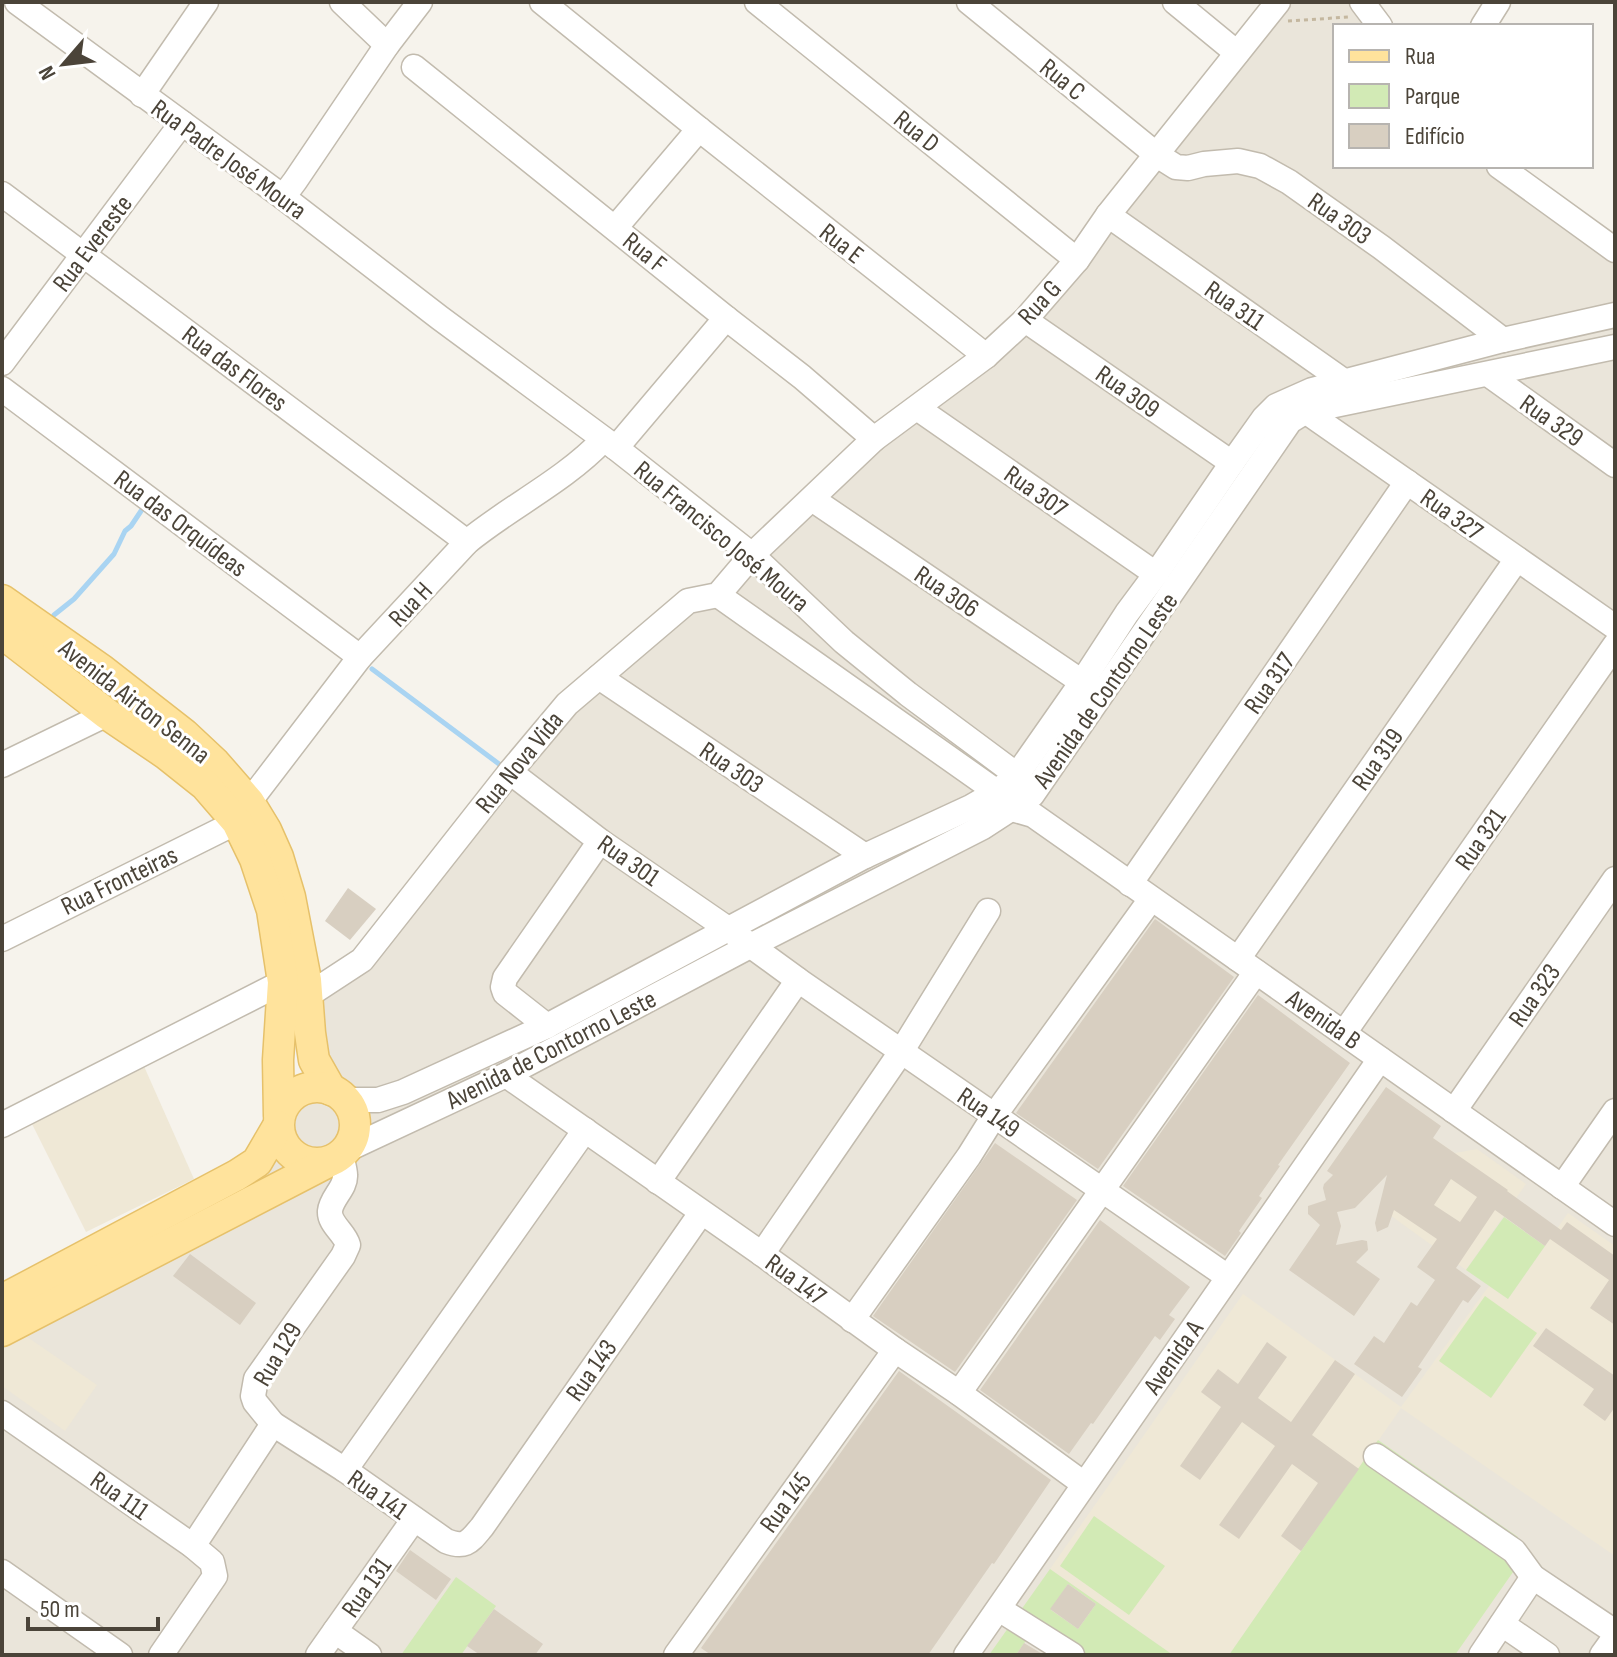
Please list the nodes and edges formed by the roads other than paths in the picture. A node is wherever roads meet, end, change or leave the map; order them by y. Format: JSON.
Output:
{"nodes":[{"id":1,"x":206,"y":2,"type":"edge"},
{"id":2,"x":342,"y":2,"type":"edge"},
{"id":3,"x":420,"y":2,"type":"edge"},
{"id":4,"x":542,"y":2,"type":"edge"},
{"id":5,"x":757,"y":2,"type":"edge"},
{"id":6,"x":969,"y":2,"type":"edge"},
{"id":7,"x":1175,"y":2,"type":"edge"},
{"id":8,"x":1278,"y":2,"type":"edge"},
{"id":9,"x":1498,"y":2,"type":"edge"},
{"id":10,"x":34,"y":7,"type":"edge"},
{"id":11,"x":1484,"y":24,"type":"edge"},
{"id":12,"x":387,"y":45,"type":"junction"},
{"id":13,"x":1237,"y":53,"type":"junction"},
{"id":14,"x":414,"y":67,"type":"dead end"},
{"id":15,"x":142,"y":95,"type":"junction"},
{"id":16,"x":182,"y":123,"type":"junction"},
{"id":17,"x":699,"y":129,"type":"junction"},
{"id":18,"x":1157,"y":155,"type":"junction"},
{"id":19,"x":1502,"y":168,"type":"edge"},
{"id":20,"x":2,"y":194,"type":"edge"},
{"id":21,"x":283,"y":197,"type":"junction"},
{"id":22,"x":1108,"y":215,"type":"junction"},
{"id":23,"x":615,"y":228,"type":"junction"},
{"id":24,"x":1615,"y":250,"type":"edge"},
{"id":25,"x":83,"y":254,"type":"junction"},
{"id":26,"x":1077,"y":260,"type":"junction"},
{"id":27,"x":1615,"y":315,"type":"edge"},
{"id":28,"x":440,"y":318,"type":"joint"},
{"id":29,"x":726,"y":318,"type":"junction"},
{"id":30,"x":1025,"y":320,"type":"junction"},
{"id":31,"x":1503,"y":340,"type":"junction"},
{"id":32,"x":1615,"y":347,"type":"edge"},
{"id":33,"x":986,"y":356,"type":"junction"},
{"id":34,"x":2,"y":363,"type":"edge"},
{"id":35,"x":1488,"y":374,"type":"junction"},
{"id":36,"x":2,"y":389,"type":"edge"},
{"id":37,"x":1348,"y":393,"type":"junction"},
{"id":38,"x":1298,"y":406,"type":"junction"},
{"id":39,"x":917,"y":408,"type":"junction"},
{"id":40,"x":874,"y":439,"type":"junction"},
{"id":41,"x":610,"y":444,"type":"junction"},
{"id":42,"x":1232,"y":463,"type":"junction"},
{"id":43,"x":1615,"y":465,"type":"edge"},
{"id":44,"x":1407,"y":482,"type":"junction"},
{"id":45,"x":812,"y":499,"type":"junction"},
{"id":46,"x":467,"y":542,"type":"junction"},
{"id":47,"x":752,"y":555,"type":"junction"},
{"id":48,"x":1517,"y":559,"type":"junction"},
{"id":49,"x":1156,"y":574,"type":"junction"},
{"id":50,"x":718,"y":595,"type":"junction"},
{"id":51,"x":2,"y":600,"type":"edge"},
{"id":52,"x":1615,"y":627,"type":"edge"},
{"id":53,"x":2,"y":633,"type":"edge"},
{"id":54,"x":1615,"y":645,"type":"edge"},
{"id":55,"x":360,"y":657,"type":"junction"},
{"id":56,"x":599,"y":677,"type":"junction"},
{"id":57,"x":1082,"y":682,"type":"junction"},
{"id":58,"x":107,"y":714,"type":"junction"},
{"id":59,"x":2,"y":765,"type":"edge"},
{"id":60,"x":510,"y":772,"type":"junction"},
{"id":61,"x":1017,"y":775,"type":"junction"},
{"id":62,"x":1018,"y":803,"type":"junction"},
{"id":63,"x":243,"y":812,"type":"junction"},
{"id":64,"x":600,"y":841,"type":"junction"},
{"id":65,"x":865,"y":856,"type":"junction"},
{"id":66,"x":1615,"y":879,"type":"edge"},
{"id":67,"x":1130,"y":884,"type":"junction"},
{"id":68,"x":1151,"y":899,"type":"junction"},
{"id":69,"x":988,"y":911,"type":"dead end"},
{"id":70,"x":728,"y":929,"type":"junction"},
{"id":71,"x":2,"y":939,"type":"edge"},
{"id":72,"x":750,"y":946,"type":"junction"},
{"id":73,"x":1247,"y":966,"type":"junction"},
{"id":74,"x":798,"y":980,"type":"junction"},
{"id":75,"x":295,"y":989,"type":"junction"},
{"id":76,"x":547,"y":1026,"type":"junction"},
{"id":77,"x":1344,"y":1033,"type":"junction"},
{"id":78,"x":901,"y":1052,"type":"junction"},
{"id":79,"x":1380,"y":1059,"type":"junction"},
{"id":80,"x":506,"y":1075,"type":"junction"},
{"id":81,"x":338,"y":1095,"type":"junction"},
{"id":82,"x":1454,"y":1111,"type":"junction"},
{"id":83,"x":1615,"y":1111,"type":"edge"},
{"id":84,"x":994,"y":1116,"type":"junction"},
{"id":85,"x":278,"y":1121,"type":"junction"},
{"id":86,"x":2,"y":1125,"type":"edge"},
{"id":87,"x":585,"y":1130,"type":"junction"},
{"id":88,"x":338,"y":1156,"type":"junction"},
{"id":89,"x":658,"y":1182,"type":"junction"},
{"id":90,"x":1562,"y":1187,"type":"junction"},
{"id":91,"x":1102,"y":1190,"type":"junction"},
{"id":92,"x":701,"y":1213,"type":"junction"},
{"id":93,"x":1615,"y":1224,"type":"edge"},
{"id":94,"x":762,"y":1254,"type":"junction"},
{"id":95,"x":1228,"y":1277,"type":"junction"},
{"id":96,"x":2,"y":1300,"type":"edge"},
{"id":97,"x":852,"y":1320,"type":"junction"},
{"id":98,"x":2,"y":1331,"type":"edge"},
{"id":99,"x":895,"y":1350,"type":"junction"},
{"id":100,"x":959,"y":1393,"type":"junction"},
{"id":101,"x":2,"y":1413,"type":"edge"},
{"id":102,"x":273,"y":1424,"type":"junction"},
{"id":103,"x":1376,"y":1456,"type":"dead end"},
{"id":104,"x":345,"y":1470,"type":"junction"},
{"id":105,"x":1084,"y":1484,"type":"junction"},
{"id":106,"x":414,"y":1519,"type":"junction"},
{"id":107,"x":482,"y":1527,"type":"joint"},
{"id":108,"x":193,"y":1546,"type":"junction"},
{"id":109,"x":2,"y":1572,"type":"edge"},
{"id":110,"x":1533,"y":1577,"type":"junction"},
{"id":111,"x":999,"y":1609,"type":"junction"},
{"id":112,"x":1502,"y":1624,"type":"junction"},
{"id":113,"x":335,"y":1631,"type":"junction"},
{"id":114,"x":1615,"y":1635,"type":"edge"},
{"id":115,"x":120,"y":1655,"type":"edge"},
{"id":116,"x":161,"y":1655,"type":"edge"},
{"id":117,"x":318,"y":1655,"type":"edge"},
{"id":118,"x":369,"y":1655,"type":"edge"},
{"id":119,"x":676,"y":1655,"type":"edge"},
{"id":120,"x":966,"y":1655,"type":"edge"},
{"id":121,"x":1072,"y":1655,"type":"edge"},
{"id":122,"x":1481,"y":1655,"type":"edge"},
{"id":123,"x":1547,"y":1655,"type":"edge"},
{"id":124,"x":1602,"y":1655,"type":"edge"}],
"edges":[{"from":1,"to":15,"type":"street"},
{"from":2,"to":12,"type":"street"},
{"from":3,"to":12,"type":"street"},
{"from":4,"to":17,"type":"street","name":"Rua E"},
{"from":5,"to":26,"type":"street","name":"Rua D"},
{"from":6,"to":18,"type":"street","name":"Rua C"},
{"from":7,"to":13,"type":"street"},
{"from":8,"to":13,"type":"street","name":"Rua G"},
{"from":9,"to":11,"type":"street"},
{"from":10,"to":15,"type":"street","name":"Rua Padre José Moura"},
{"from":12,"to":21,"type":"street"},
{"from":13,"to":18,"type":"street","name":"Rua G"},
{"from":14,"to":23,"type":"street","name":"Rua F"},
{"from":15,"to":16,"type":"street","name":"Rua Padre José Moura"},
{"from":16,"to":21,"type":"street","name":"Rua Padre José Moura"},
{"from":16,"to":25,"type":"street","name":"Rua Evereste"},
{"from":17,"to":23,"type":"street"},
{"from":17,"to":33,"type":"street","name":"Rua E"},
{"from":18,"to":22,"type":"street","name":"Rua G"},
{"from":18,"to":31,"type":"street","name":"Rua 303"},
{"from":19,"to":24,"type":"street"},
{"from":20,"to":25,"type":"street","name":"Rua das Flores"},
{"from":21,"to":28,"type":"street","name":"Rua Padre José Moura"},
{"from":22,"to":26,"type":"street","name":"Rua G"},
{"from":22,"to":37,"type":"street","name":"Rua 311"},
{"from":23,"to":29,"type":"street","name":"Rua F"},
{"from":25,"to":34,"type":"street","name":"Rua Evereste"},
{"from":25,"to":46,"type":"street","name":"Rua das Flores"},
{"from":26,"to":30,"type":"street","name":"Rua G"},
{"from":27,"to":31,"type":"street","name":"Avenida de Contorno Leste"},
{"from":28,"to":41,"type":"street","name":"Rua Francisco José Moura"},
{"from":29,"to":40,"type":"street","name":"Rua F"},
{"from":29,"to":41,"type":"street","name":"Rua H"},
{"from":30,"to":33,"type":"street","name":"Rua G"},
{"from":30,"to":42,"type":"street","name":"Rua 309"},
{"from":31,"to":37,"type":"street","name":"Avenida de Contorno Leste"},
{"from":32,"to":35,"type":"street","name":"Avenida de Contorno Leste"},
{"from":33,"to":39,"type":"street","name":"Rua G"},
{"from":35,"to":37,"type":"street","name":"Avenida de Contorno Leste"},
{"from":35,"to":43,"type":"street","name":"Rua 329"},
{"from":36,"to":55,"type":"street","name":"Rua das Orquídeas"},
{"from":37,"to":38,"type":"street","name":"Avenida de Contorno Leste"},
{"from":38,"to":42,"type":"street","name":"Avenida de Contorno Leste"},
{"from":38,"to":44,"type":"street","name":"Rua 327"},
{"from":38,"to":62,"type":"street","name":"Avenida de Contorno Leste"},
{"from":39,"to":40,"type":"street","name":"Rua G"},
{"from":39,"to":49,"type":"street","name":"Rua 307"},
{"from":40,"to":45,"type":"street","name":"Rua G"},
{"from":41,"to":46,"type":"street","name":"Rua H"},
{"from":41,"to":47,"type":"street","name":"Rua Francisco José Moura"},
{"from":42,"to":49,"type":"street","name":"Avenida de Contorno Leste"},
{"from":44,"to":48,"type":"street","name":"Rua 327"},
{"from":44,"to":67,"type":"street","name":"Rua 317"},
{"from":45,"to":47,"type":"street","name":"Rua G"},
{"from":45,"to":57,"type":"street","name":"Rua 306"},
{"from":46,"to":55,"type":"street","name":"Rua H"},
{"from":47,"to":50,"type":"street"},
{"from":47,"to":61,"type":"street","name":"Rua Francisco José Moura"},
{"from":48,"to":52,"type":"street","name":"Rua 327"},
{"from":48,"to":73,"type":"street","name":"Rua 319"},
{"from":49,"to":57,"type":"street","name":"Avenida de Contorno Leste"},
{"from":50,"to":56,"type":"street","name":"Rua Nova Vida"},
{"from":50,"to":62,"type":"street","name":"Rua Francisco José Moura"},
{"from":51,"to":63,"type":"main road","name":"Avenida Airton Senna"},
{"from":53,"to":58,"type":"main road","name":"Avenida Airton Senna"},
{"from":54,"to":77,"type":"street","name":"Rua 321"},
{"from":55,"to":63,"type":"street","name":"Rua H"},
{"from":56,"to":60,"type":"street","name":"Rua Nova Vida"},
{"from":56,"to":65,"type":"street","name":"Rua 303"},
{"from":57,"to":61,"type":"street","name":"Avenida de Contorno Leste"},
{"from":58,"to":59,"type":"street"},
{"from":58,"to":63,"type":"main road","name":"Avenida Airton Senna"},
{"from":60,"to":64,"type":"street","name":"Rua 301"},
{"from":60,"to":75,"type":"street","name":"Rua Nova Vida"},
{"from":61,"to":62,"type":"street","name":"Rua Francisco José Moura"},
{"from":62,"to":65,"type":"street","name":"Avenida de Contorno Leste"},
{"from":62,"to":67,"type":"street","name":"Avenida B"},
{"from":62,"to":72,"type":"street","name":"Avenida de Contorno Leste"},
{"from":63,"to":71,"type":"street","name":"Rua Fronteiras"},
{"from":63,"to":75,"type":"main road","name":"Avenida Airton Senna"},
{"from":64,"to":70,"type":"street","name":"Rua 301"},
{"from":64,"to":76,"type":"street"},
{"from":65,"to":70,"type":"street","name":"Avenida de Contorno Leste"},
{"from":66,"to":82,"type":"street","name":"Rua 323"},
{"from":67,"to":68,"type":"street","name":"Avenida B"},
{"from":68,"to":73,"type":"street","name":"Avenida B"},
{"from":68,"to":84,"type":"street"},
{"from":69,"to":78,"type":"street"},
{"from":70,"to":72,"type":"street","name":"Rua 301"},
{"from":70,"to":76,"type":"street","name":"Avenida de Contorno Leste"},
{"from":72,"to":74,"type":"street","name":"Rua 149"},
{"from":72,"to":80,"type":"street","name":"Avenida de Contorno Leste"},
{"from":73,"to":77,"type":"street","name":"Avenida B"},
{"from":73,"to":91,"type":"street","name":"Rua 319"},
{"from":74,"to":78,"type":"street","name":"Rua 149"},
{"from":74,"to":89,"type":"street"},
{"from":75,"to":81,"type":"main road","name":"Avenida Airton Senna"},
{"from":75,"to":85,"type":"main road","name":"Avenida Airton Senna"},
{"from":75,"to":86,"type":"street","name":"Rua Nova Vida"},
{"from":76,"to":81,"type":"street","name":"Avenida de Contorno Leste"},
{"from":77,"to":79,"type":"street","name":"Avenida B"},
{"from":78,"to":84,"type":"street","name":"Rua 149"},
{"from":78,"to":94,"type":"street"},
{"from":79,"to":82,"type":"street","name":"Avenida B"},
{"from":79,"to":95,"type":"street","name":"Avenida A"},
{"from":80,"to":87,"type":"street","name":"Rua 147"},
{"from":80,"to":88,"type":"street","name":"Avenida de Contorno Leste"},
{"from":81,"to":85,"type":"main road"},
{"from":81,"to":88,"type":"main road"},
{"from":82,"to":90,"type":"street","name":"Avenida B"},
{"from":83,"to":90,"type":"street"},
{"from":84,"to":91,"type":"street","name":"Rua 149"},
{"from":84,"to":97,"type":"street"},
{"from":85,"to":88,"type":"main road"},
{"from":85,"to":96,"type":"main road"},
{"from":87,"to":89,"type":"street","name":"Rua 147"},
{"from":87,"to":104,"type":"street"},
{"from":88,"to":98,"type":"main road","name":"Avenida de Contorno Leste"},
{"from":88,"to":102,"type":"street","name":"Rua 129"},
{"from":89,"to":92,"type":"street","name":"Rua 147"},
{"from":90,"to":93,"type":"street","name":"Avenida B"},
{"from":91,"to":95,"type":"street","name":"Rua 149"},
{"from":91,"to":100,"type":"street","name":"Rua 319"},
{"from":92,"to":94,"type":"street","name":"Rua 147"},
{"from":92,"to":107,"type":"street","name":"Rua 143"},
{"from":94,"to":97,"type":"street","name":"Rua 147"},
{"from":95,"to":105,"type":"street","name":"Avenida A"},
{"from":97,"to":99,"type":"street","name":"Rua 147"},
{"from":99,"to":100,"type":"street","name":"Rua 147"},
{"from":99,"to":119,"type":"street","name":"Rua 145"},
{"from":100,"to":105,"type":"street","name":"Rua 147"},
{"from":101,"to":108,"type":"street","name":"Rua 111"},
{"from":102,"to":104,"type":"street","name":"Rua 141"},
{"from":102,"to":108,"type":"street","name":"Rua 129"},
{"from":103,"to":110,"type":"street"},
{"from":104,"to":106,"type":"street","name":"Rua 141"},
{"from":105,"to":111,"type":"street","name":"Avenida A"},
{"from":106,"to":107,"type":"street","name":"Rua 141"},
{"from":106,"to":113,"type":"street","name":"Rua 131"},
{"from":108,"to":116,"type":"street","name":"Rua 111"},
{"from":109,"to":115,"type":"street"},
{"from":110,"to":112,"type":"street"},
{"from":110,"to":114,"type":"street"},
{"from":111,"to":120,"type":"street","name":"Avenida A"},
{"from":111,"to":121,"type":"street"},
{"from":112,"to":122,"type":"street"},
{"from":112,"to":123,"type":"street"},
{"from":113,"to":117,"type":"street","name":"Rua 131"},
{"from":113,"to":118,"type":"street"},
{"from":114,"to":124,"type":"street"}]}
